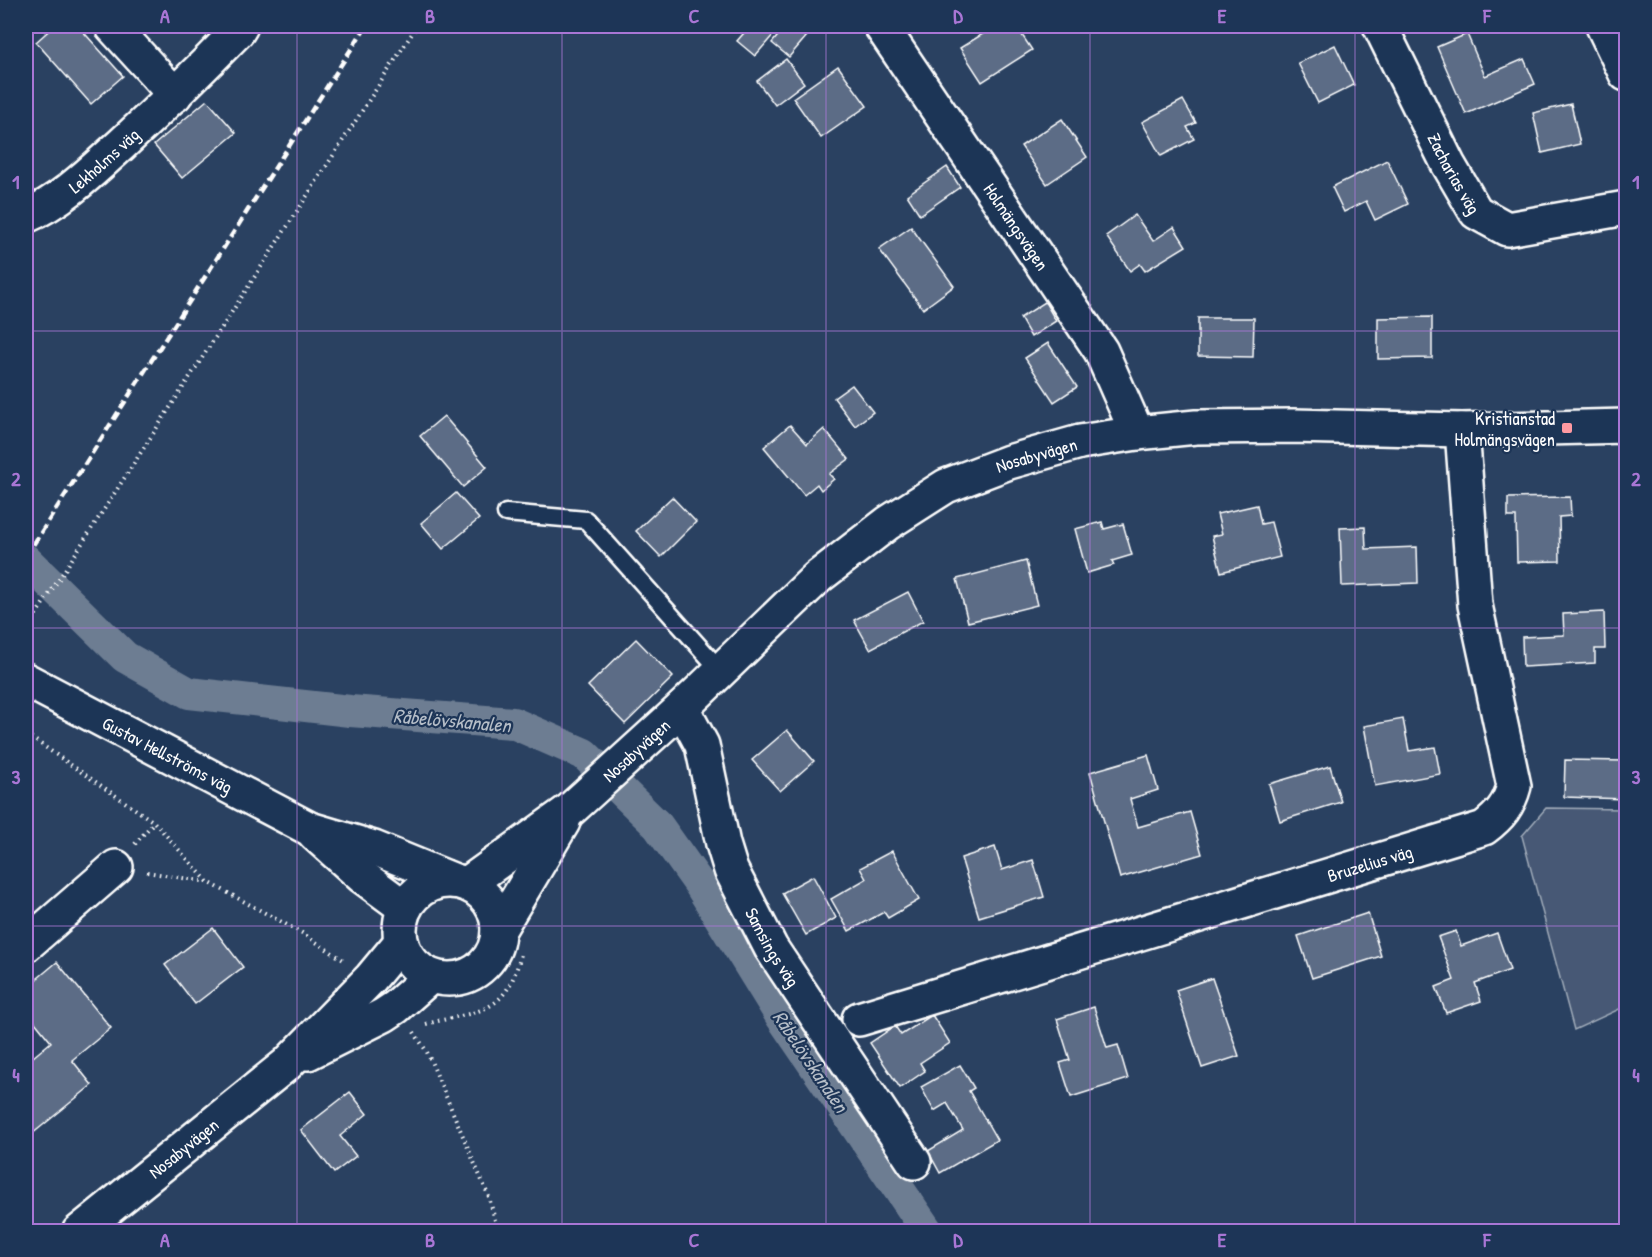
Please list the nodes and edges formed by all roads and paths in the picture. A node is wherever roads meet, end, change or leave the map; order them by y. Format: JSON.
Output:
{"nodes":[{"id":1,"x":112,"y":26,"type":"edge"},
{"id":2,"x":241,"y":26,"type":"edge"},
{"id":3,"x":417,"y":26,"type":"edge"},
{"id":4,"x":881,"y":26,"type":"edge"},
{"id":5,"x":1380,"y":26,"type":"edge"},
{"id":6,"x":1603,"y":26,"type":"edge"},
{"id":7,"x":1626,"y":74,"type":"edge"},
{"id":8,"x":175,"y":95,"type":"junction"},
{"id":9,"x":1626,"y":208,"type":"edge"},
{"id":10,"x":26,"y":216,"type":"edge"},
{"id":11,"x":1626,"y":426,"type":"edge"},
{"id":12,"x":1462,"y":430,"type":"junction"},
{"id":13,"x":1137,"y":433,"type":"junction"},
{"id":14,"x":506,"y":513,"type":"dead end"},
{"id":15,"x":26,"y":630,"type":"edge"},
{"id":16,"x":720,"y":670,"type":"junction"},
{"id":17,"x":26,"y":680,"type":"edge"},
{"id":18,"x":682,"y":708,"type":"junction"},
{"id":19,"x":26,"y":734,"type":"edge"},
{"id":20,"x":580,"y":802,"type":"junction"},
{"id":21,"x":154,"y":822,"type":"junction"},
{"id":22,"x":309,"y":829,"type":"junction"},
{"id":23,"x":116,"y":867,"type":"junction"},
{"id":24,"x":208,"y":882,"type":"junction"},
{"id":25,"x":461,"y":882,"type":"junction"},
{"id":26,"x":405,"y":908,"type":"junction"},
{"id":27,"x":498,"y":931,"type":"junction"},
{"id":28,"x":401,"y":942,"type":"junction"},
{"id":29,"x":26,"y":945,"type":"edge"},
{"id":30,"x":431,"y":976,"type":"junction"},
{"id":31,"x":371,"y":978,"type":"junction"},
{"id":32,"x":396,"y":1007,"type":"junction"},
{"id":33,"x":859,"y":1019,"type":"dead end"},
{"id":34,"x":287,"y":1064,"type":"junction"},
{"id":35,"x":914,"y":1162,"type":"dead end"},
{"id":36,"x":79,"y":1232,"type":"edge"},
{"id":37,"x":498,"y":1232,"type":"edge"}],
"edges":[{"from":1,"to":8,"type":"street"},
{"from":2,"to":8,"type":"street","name":"Lekholms väg"},
{"from":3,"to":15,"type":"path"},
{"from":4,"to":13,"type":"street","name":"Holmängsvägen"},
{"from":5,"to":9,"type":"street","name":"Zacharias väg"},
{"from":6,"to":7,"type":"street"},
{"from":8,"to":10,"type":"street","name":"Lekholms väg"},
{"from":11,"to":12,"type":"street","name":"Nosabyvägen"},
{"from":12,"to":13,"type":"street","name":"Nosabyvägen"},
{"from":12,"to":33,"type":"street","name":"Bruzelius väg"},
{"from":13,"to":16,"type":"street","name":"Nosabyvägen"},
{"from":14,"to":16,"type":"lane"},
{"from":16,"to":18,"type":"street","name":"Nosabyvägen"},
{"from":17,"to":22,"type":"street","name":"Gustav Hellströms väg"},
{"from":18,"to":20,"type":"street","name":"Nosabyvägen"},
{"from":18,"to":35,"type":"street","name":"Samsings väg"},
{"from":19,"to":21,"type":"path"},
{"from":20,"to":25,"type":"street","name":"Nosabyvägen"},
{"from":20,"to":27,"type":"street","name":"Nosabyvägen"},
{"from":21,"to":23,"type":"path"},
{"from":21,"to":24,"type":"path"},
{"from":22,"to":25,"type":"street","name":"Gustav Hellströms väg"},
{"from":22,"to":26,"type":"street","name":"Gustav Hellströms väg"},
{"from":23,"to":24,"type":"path"},
{"from":23,"to":29,"type":"street"},
{"from":24,"to":31,"type":"path"},
{"from":25,"to":26,"type":"street"},
{"from":25,"to":27,"type":"street"},
{"from":26,"to":28,"type":"street"},
{"from":27,"to":30,"type":"street"},
{"from":28,"to":30,"type":"street"},
{"from":28,"to":31,"type":"street","name":"Nosabyvägen"},
{"from":30,"to":32,"type":"street","name":"Nosabyvägen"},
{"from":31,"to":34,"type":"street","name":"Nosabyvägen"},
{"from":32,"to":34,"type":"street","name":"Nosabyvägen"},
{"from":32,"to":37,"type":"path"},
{"from":34,"to":36,"type":"street","name":"Nosabyvägen"}]}
